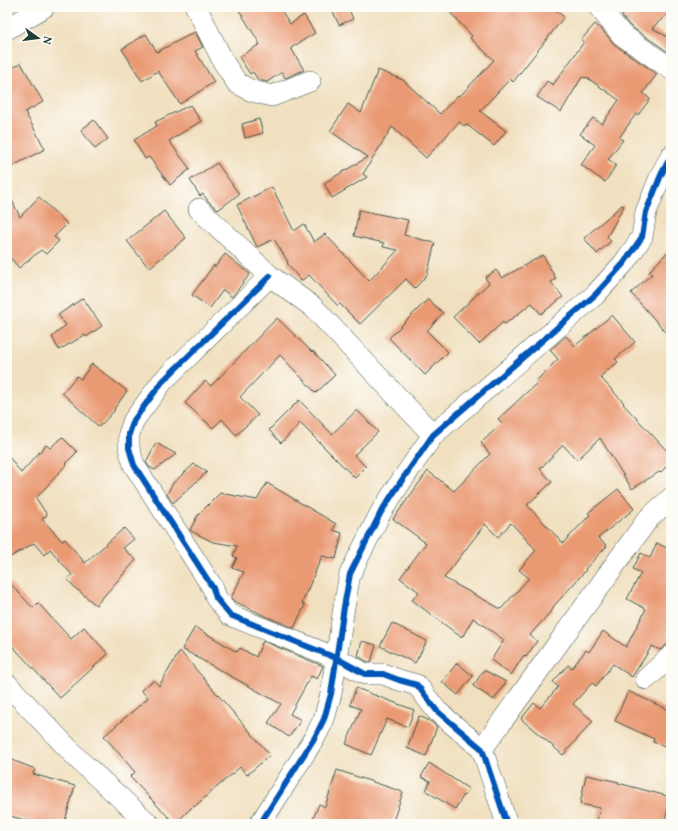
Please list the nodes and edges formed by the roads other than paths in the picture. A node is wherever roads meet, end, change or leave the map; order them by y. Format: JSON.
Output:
{"nodes":[{"id":1,"x":44,"y":7,"type":"edge"},
{"id":2,"x":196,"y":7,"type":"edge"},
{"id":3,"x":599,"y":7,"type":"edge"},
{"id":4,"x":7,"y":29,"type":"edge"},
{"id":5,"x":671,"y":69,"type":"edge"},
{"id":6,"x":310,"y":81,"type":"dead end"},
{"id":7,"x":671,"y":156,"type":"edge"},
{"id":8,"x":199,"y":209,"type":"dead end"},
{"id":9,"x":270,"y":276,"type":"junction"},
{"id":10,"x":433,"y":435,"type":"junction"},
{"id":11,"x":671,"y":498,"type":"edge"},
{"id":12,"x":336,"y":658,"type":"junction"},
{"id":13,"x":669,"y":661,"type":"edge"},
{"id":14,"x":646,"y":679,"type":"dead end"},
{"id":15,"x":7,"y":684,"type":"edge"},
{"id":16,"x":482,"y":749,"type":"junction"},
{"id":17,"x":149,"y":824,"type":"edge"},
{"id":18,"x":260,"y":824,"type":"edge"},
{"id":19,"x":507,"y":824,"type":"edge"}],
"edges":[{"from":1,"to":4,"type":"street"},
{"from":2,"to":6,"type":"street"},
{"from":3,"to":5,"type":"street"},
{"from":7,"to":10,"type":"street"},
{"from":8,"to":9,"type":"street"},
{"from":9,"to":10,"type":"street"},
{"from":9,"to":12,"type":"street"},
{"from":10,"to":12,"type":"street"},
{"from":11,"to":16,"type":"street"},
{"from":12,"to":16,"type":"street"},
{"from":12,"to":18,"type":"street"},
{"from":13,"to":14,"type":"street"},
{"from":15,"to":17,"type":"street"},
{"from":16,"to":19,"type":"street"}]}
